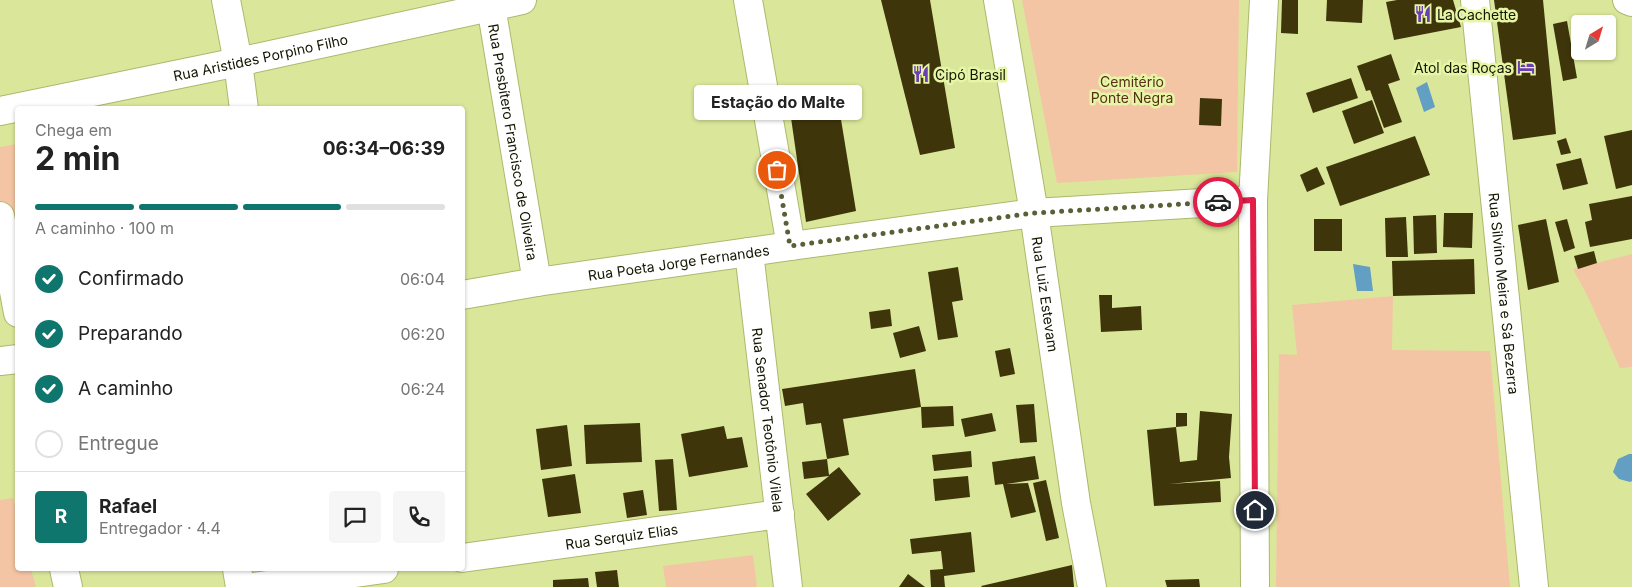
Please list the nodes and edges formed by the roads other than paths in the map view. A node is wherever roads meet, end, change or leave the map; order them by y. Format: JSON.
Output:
{"nodes":[{"id":1,"x":226,"y":0,"type":"edge"},
{"id":2,"x":522,"y":0,"type":"edge"},
{"id":3,"x":748,"y":0,"type":"edge"},
{"id":4,"x":998,"y":0,"type":"edge"},
{"id":5,"x":1264,"y":0,"type":"edge"},
{"id":6,"x":1475,"y":0,"type":"edge"},
{"id":7,"x":1628,"y":0,"type":"edge"},
{"id":8,"x":1632,"y":2,"type":"edge"},
{"id":9,"x":491,"y":3,"type":"edge"},
{"id":10,"x":238,"y":62,"type":"junction"},
{"id":11,"x":24,"y":106,"type":"edge"},
{"id":12,"x":244,"y":106,"type":"edge"},
{"id":13,"x":15,"y":108,"type":"edge"},
{"id":14,"x":0,"y":111,"type":"edge"},
{"id":15,"x":1253,"y":200,"type":"junction"},
{"id":16,"x":1034,"y":213,"type":"junction"},
{"id":17,"x":0,"y":216,"type":"edge"},
{"id":18,"x":790,"y":246,"type":"junction"},
{"id":19,"x":749,"y":252,"type":"junction"},
{"id":20,"x":538,"y":282,"type":"junction"},
{"id":21,"x":465,"y":294,"type":"edge"},
{"id":22,"x":15,"y":297,"type":"edge"},
{"id":23,"x":15,"y":359,"type":"edge"},
{"id":24,"x":0,"y":361,"type":"edge"},
{"id":25,"x":780,"y":514,"type":"junction"},
{"id":26,"x":465,"y":558,"type":"edge"},
{"id":27,"x":64,"y":571,"type":"edge"},
{"id":28,"x":237,"y":571,"type":"edge"},
{"id":29,"x":369,"y":571,"type":"edge"},
{"id":30,"x":68,"y":587,"type":"edge"},
{"id":31,"x":240,"y":587,"type":"edge"},
{"id":32,"x":252,"y":587,"type":"edge"},
{"id":33,"x":788,"y":587,"type":"edge"},
{"id":34,"x":1092,"y":587,"type":"edge"},
{"id":35,"x":1255,"y":587,"type":"edge"},
{"id":36,"x":1534,"y":587,"type":"edge"}],
"edges":[{"from":1,"to":10,"type":"street"},
{"from":2,"to":9,"type":"street","name":"Rua Aristides Porpino Filho"},
{"from":3,"to":18,"type":"street"},
{"from":4,"to":16,"type":"street","name":"Rua Luiz Estevam"},
{"from":5,"to":15,"type":"street"},
{"from":6,"to":36,"type":"street","name":"Rua Silvino Meira e Sá Bezerra"},
{"from":7,"to":8,"type":"street"},
{"from":9,"to":10,"type":"street","name":"Rua Aristides Porpino Filho"},
{"from":9,"to":20,"type":"street","name":"Rua Presbítero Francisco de Oliveira"},
{"from":10,"to":11,"type":"street","name":"Rua Aristides Porpino Filho"},
{"from":10,"to":12,"type":"street"},
{"from":13,"to":14,"type":"street","name":"Rua Aristides Porpino Filho"},
{"from":15,"to":16,"type":"street","name":"Rua Poeta Jorge Fernandes"},
{"from":15,"to":35,"type":"street"},
{"from":16,"to":18,"type":"street","name":"Rua Poeta Jorge Fernandes"},
{"from":16,"to":34,"type":"street","name":"Rua Luiz Estevam"},
{"from":17,"to":22,"type":"street"},
{"from":18,"to":19,"type":"street","name":"Rua Poeta Jorge Fernandes"},
{"from":19,"to":20,"type":"street","name":"Rua Poeta Jorge Fernandes"},
{"from":19,"to":25,"type":"street","name":"Rua Senador Teotônio Vilela"},
{"from":20,"to":21,"type":"street","name":"Rua Poeta Jorge Fernandes"},
{"from":23,"to":24,"type":"street"},
{"from":25,"to":26,"type":"street","name":"Rua Serquiz Elias"},
{"from":25,"to":33,"type":"street","name":"Rua Senador Teotônio Vilela"},
{"from":27,"to":30,"type":"street"},
{"from":28,"to":31,"type":"street"},
{"from":29,"to":32,"type":"street"}]}
